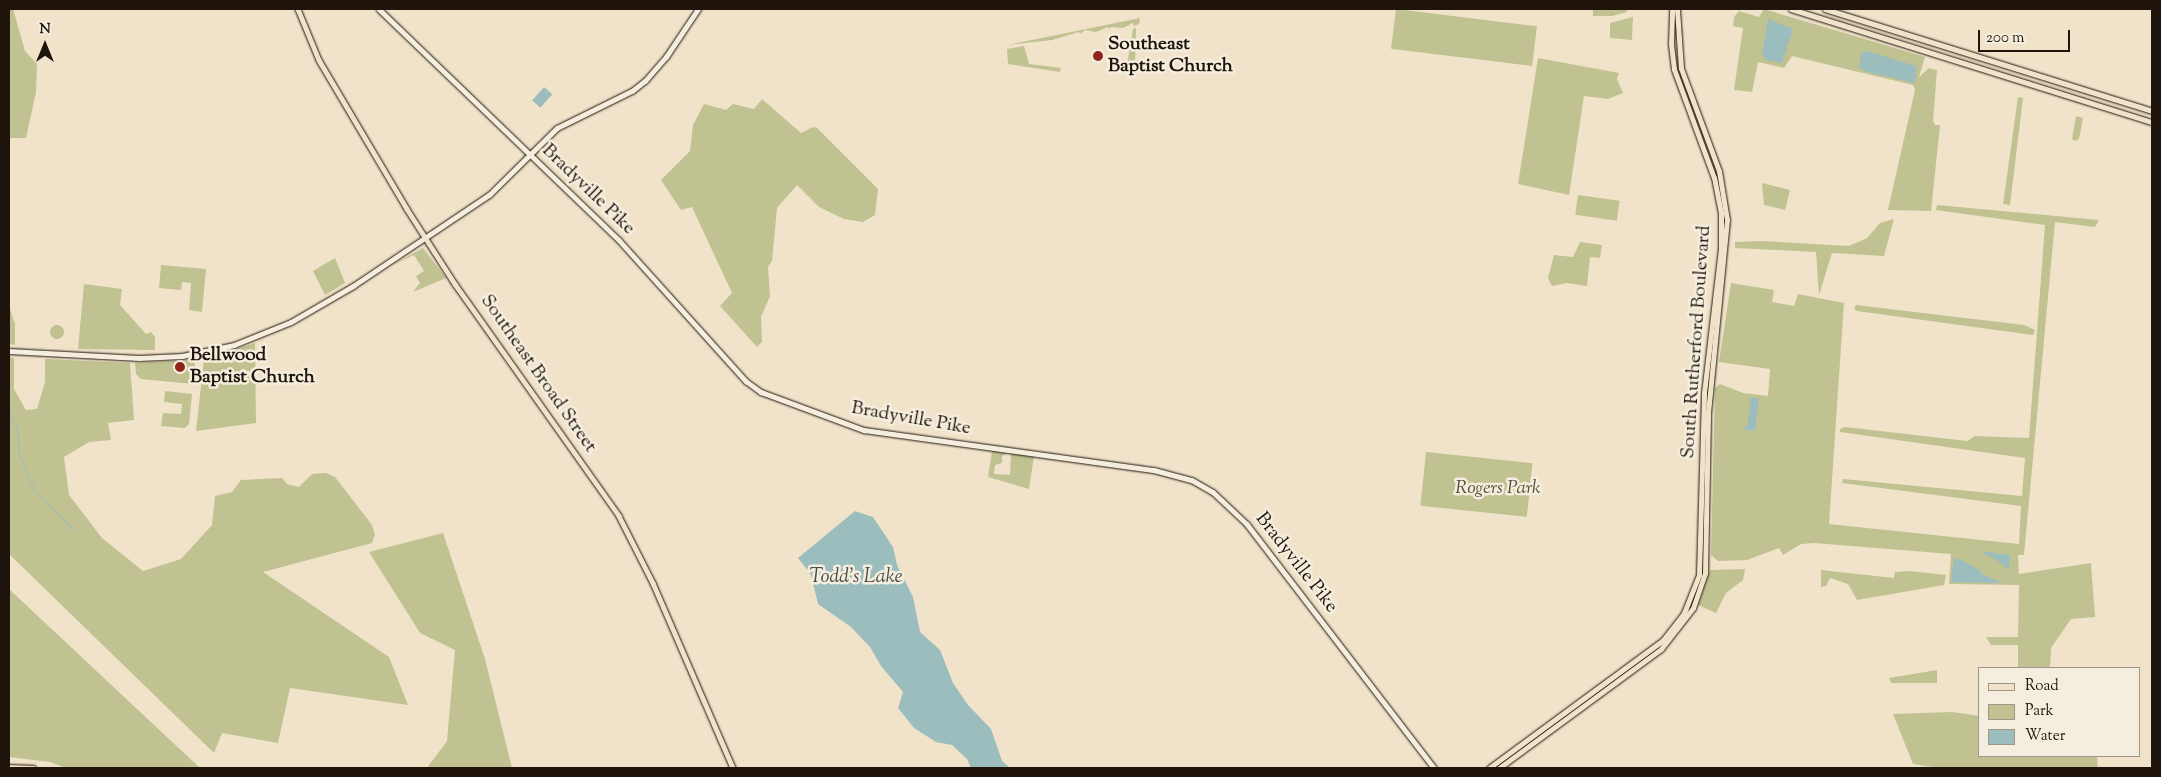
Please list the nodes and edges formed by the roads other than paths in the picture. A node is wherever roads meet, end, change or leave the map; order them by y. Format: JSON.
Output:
{"nodes":[{"id":1,"x":298,"y":9,"type":"edge"},
{"id":2,"x":379,"y":9,"type":"edge"},
{"id":3,"x":698,"y":9,"type":"edge"},
{"id":4,"x":1672,"y":9,"type":"edge"},
{"id":5,"x":1677,"y":9,"type":"edge"},
{"id":6,"x":1791,"y":9,"type":"edge"},
{"id":7,"x":1825,"y":9,"type":"edge"},
{"id":8,"x":1837,"y":12,"type":"junction"},
{"id":9,"x":1834,"y":22,"type":"junction"},
{"id":10,"x":1999,"y":64,"type":"junction"},
{"id":11,"x":1996,"y":73,"type":"junction"},
{"id":12,"x":2152,"y":111,"type":"edge"},
{"id":13,"x":2152,"y":122,"type":"edge"},
{"id":14,"x":530,"y":154,"type":"junction"},
{"id":15,"x":426,"y":238,"type":"junction"},
{"id":16,"x":9,"y":351,"type":"edge"},
{"id":17,"x":9,"y":767,"type":"edge"},
{"id":18,"x":33,"y":768,"type":"edge"},
{"id":19,"x":733,"y":768,"type":"edge"},
{"id":20,"x":1434,"y":768,"type":"edge"},
{"id":21,"x":1489,"y":768,"type":"edge"},
{"id":22,"x":1499,"y":768,"type":"edge"}],
"edges":[{"from":1,"to":15,"type":"main road","name":"Southeast Broad Street"},
{"from":2,"to":14,"type":"main road","name":"Bradyville Pike"},
{"from":3,"to":14,"type":"main road"},
{"from":4,"to":21,"type":"highway","name":"South Rutherford Boulevard"},
{"from":5,"to":22,"type":"highway","name":"South Rutherford Boulevard"},
{"from":6,"to":9,"type":"highway"},
{"from":7,"to":8,"type":"highway"},
{"from":8,"to":9,"type":"highway"},
{"from":8,"to":10,"type":"highway"},
{"from":9,"to":11,"type":"highway"},
{"from":10,"to":11,"type":"highway"},
{"from":10,"to":12,"type":"highway"},
{"from":11,"to":13,"type":"highway"},
{"from":14,"to":15,"type":"main road"},
{"from":14,"to":20,"type":"main road","name":"Bradyville Pike"},
{"from":15,"to":16,"type":"main road"},
{"from":15,"to":19,"type":"main road","name":"Southeast Broad Street"},
{"from":17,"to":18,"type":"highway"}]}
